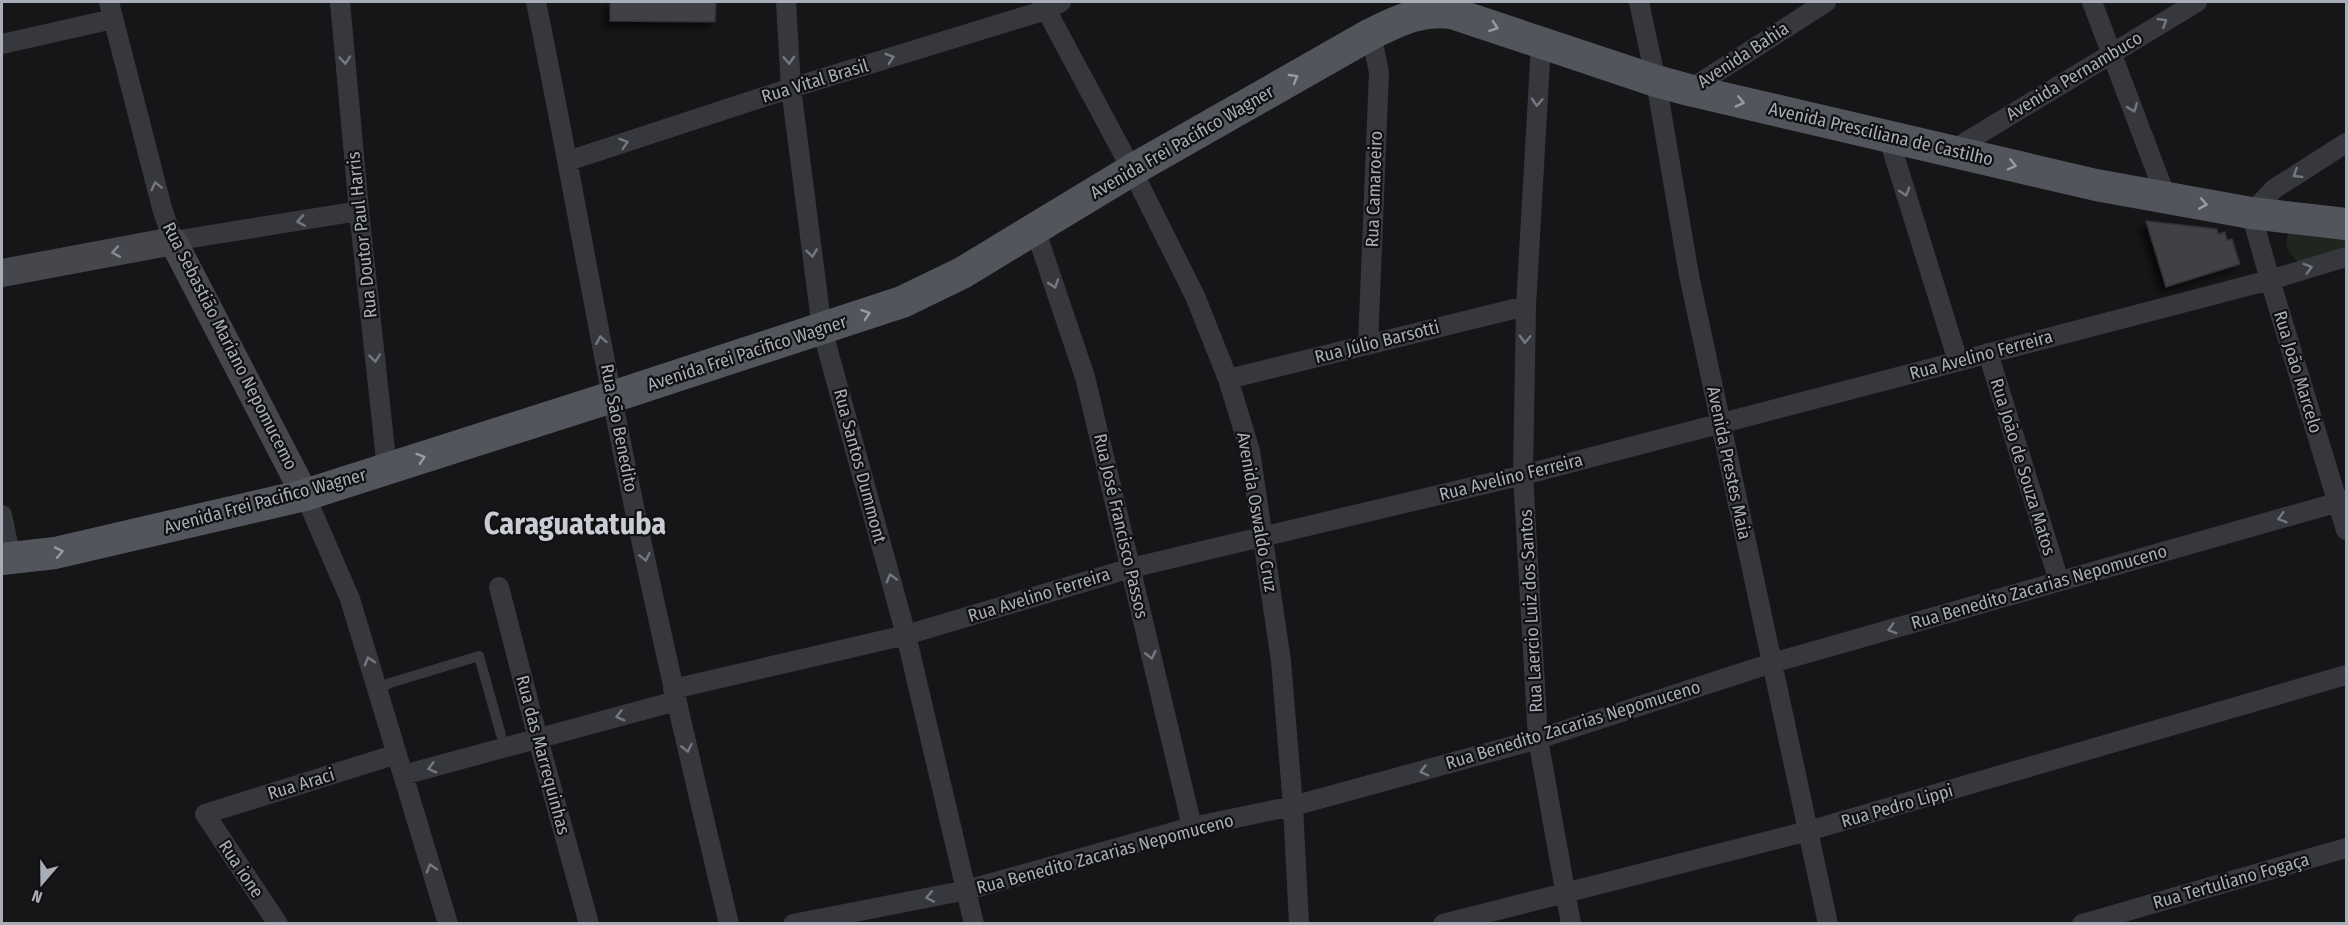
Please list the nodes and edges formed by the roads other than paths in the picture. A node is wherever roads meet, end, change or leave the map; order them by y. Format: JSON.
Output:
{"nodes":[{"id":1,"x":340,"y":2,"type":"edge"},
{"id":2,"x":536,"y":2,"type":"edge"},
{"id":3,"x":786,"y":2,"type":"edge"},
{"id":4,"x":1639,"y":2,"type":"edge"},
{"id":5,"x":1826,"y":2,"type":"edge"},
{"id":6,"x":2092,"y":2,"type":"edge"},
{"id":7,"x":2197,"y":2,"type":"edge"},
{"id":8,"x":1050,"y":4,"type":"edge"},
{"id":9,"x":1432,"y":6,"type":"edge"},
{"id":10,"x":111,"y":10,"type":"edge"},
{"id":11,"x":1371,"y":34,"type":"junction"},
{"id":12,"x":2,"y":44,"type":"edge"},
{"id":13,"x":1541,"y":44,"type":"junction"},
{"id":14,"x":2112,"y":53,"type":"junction"},
{"id":15,"x":1656,"y":81,"type":"junction"},
{"id":16,"x":791,"y":88,"type":"junction"},
{"id":17,"x":1689,"y":90,"type":"junction"},
{"id":18,"x":1888,"y":136,"type":"junction"},
{"id":19,"x":2346,"y":143,"type":"edge"},
{"id":20,"x":1951,"y":151,"type":"junction"},
{"id":21,"x":568,"y":161,"type":"junction"},
{"id":22,"x":1132,"y":170,"type":"junction"},
{"id":23,"x":2166,"y":197,"type":"junction"},
{"id":24,"x":359,"y":211,"type":"junction"},
{"id":25,"x":2251,"y":213,"type":"junction"},
{"id":26,"x":2346,"y":224,"type":"edge"},
{"id":27,"x":1035,"y":229,"type":"junction"},
{"id":28,"x":173,"y":242,"type":"junction"},
{"id":29,"x":2346,"y":257,"type":"edge"},
{"id":30,"x":2,"y":273,"type":"edge"},
{"id":31,"x":2270,"y":280,"type":"junction"},
{"id":32,"x":1526,"y":306,"type":"junction"},
{"id":33,"x":822,"y":329,"type":"junction"},
{"id":34,"x":1368,"y":345,"type":"junction"},
{"id":35,"x":1988,"y":353,"type":"junction"},
{"id":36,"x":1959,"y":361,"type":"junction"},
{"id":37,"x":1228,"y":379,"type":"junction"},
{"id":38,"x":612,"y":397,"type":"junction"},
{"id":39,"x":1720,"y":424,"type":"junction"},
{"id":40,"x":387,"y":468,"type":"junction"},
{"id":41,"x":1523,"y":476,"type":"junction"},
{"id":42,"x":305,"y":495,"type":"junction"},
{"id":43,"x":2342,"y":501,"type":"edge"},
{"id":44,"x":2,"y":515,"type":"edge"},
{"id":45,"x":2346,"y":531,"type":"edge"},
{"id":46,"x":1263,"y":535,"type":"junction"},
{"id":47,"x":6,"y":559,"type":"edge"},
{"id":48,"x":1131,"y":567,"type":"junction"},
{"id":49,"x":2059,"y":582,"type":"junction"},
{"id":50,"x":499,"y":587,"type":"dead end"},
{"id":51,"x":906,"y":635,"type":"junction"},
{"id":52,"x":1772,"y":663,"type":"junction"},
{"id":53,"x":2346,"y":675,"type":"edge"},
{"id":54,"x":377,"y":690,"type":"junction"},
{"id":55,"x":675,"y":695,"type":"junction"},
{"id":56,"x":501,"y":735,"type":"dead end"},
{"id":57,"x":538,"y":739,"type":"junction"},
{"id":58,"x":1538,"y":739,"type":"junction"},
{"id":59,"x":397,"y":754,"type":"junction"},
{"id":60,"x":403,"y":776,"type":"junction"},
{"id":61,"x":1293,"y":806,"type":"junction"},
{"id":62,"x":205,"y":814,"type":"joint"},
{"id":63,"x":1192,"y":827,"type":"junction"},
{"id":64,"x":1808,"y":831,"type":"junction"},
{"id":65,"x":2346,"y":848,"type":"edge"},
{"id":66,"x":967,"y":890,"type":"junction"},
{"id":67,"x":1564,"y":894,"type":"junction"},
{"id":68,"x":278,"y":924,"type":"edge"},
{"id":69,"x":448,"y":924,"type":"edge"},
{"id":70,"x":589,"y":924,"type":"edge"},
{"id":71,"x":729,"y":924,"type":"edge"},
{"id":72,"x":793,"y":924,"type":"edge"},
{"id":73,"x":974,"y":924,"type":"edge"},
{"id":74,"x":1299,"y":924,"type":"edge"},
{"id":75,"x":1443,"y":924,"type":"edge"},
{"id":76,"x":1571,"y":924,"type":"edge"},
{"id":77,"x":1828,"y":924,"type":"edge"},
{"id":78,"x":2082,"y":924,"type":"edge"}],
"edges":[{"from":1,"to":24,"type":"street","name":"Rua Doutor Paul Harris","one_way":true},
{"from":2,"to":21,"type":"street","name":"Rua São Benedito"},
{"from":3,"to":16,"type":"street","name":"Rua Santos Dummont","one_way":true},
{"from":4,"to":15,"type":"street","name":"Avenida Prestes Maia"},
{"from":5,"to":17,"type":"street","name":"Avenida Bahia"},
{"from":6,"to":14,"type":"street"},
{"from":14,"to":7,"type":"street","name":"Avenida Pernambuco","one_way":true},
{"from":16,"to":8,"type":"street","name":"Rua Vital Brasil","one_way":true},
{"from":8,"to":22,"type":"street","name":"Avenida Oswaldo Cruz"},
{"from":9,"to":11,"type":"main road","name":"Avenida Frei Pacifico Wagner"},
{"from":9,"to":13,"type":"main road","name":"Avenida Presciliana de Castilho","one_way":true},
{"from":10,"to":12,"type":"street"},
{"from":28,"to":10,"type":"street","name":"Rua Sebastião Mariano Nepomucemo","one_way":true},
{"from":22,"to":11,"type":"main road","name":"Avenida Frei Pacifico Wagner","one_way":true},
{"from":11,"to":34,"type":"street","name":"Rua Camaroeiro"},
{"from":13,"to":15,"type":"main road","name":"Avenida Presciliana de Castilho"},
{"from":13,"to":32,"type":"street","name":"Rua Laercio Luiz dos Santos","one_way":true},
{"from":14,"to":20,"type":"street","name":"Avenida Pernambuco"},
{"from":14,"to":23,"type":"street","one_way":true},
{"from":15,"to":17,"type":"main road","name":"Avenida Presciliana de Castilho"},
{"from":15,"to":39,"type":"street","name":"Avenida Prestes Maia"},
{"from":21,"to":16,"type":"street","name":"Rua Vital Brasil","one_way":true},
{"from":16,"to":33,"type":"street","name":"Rua Santos Dummont","one_way":true},
{"from":17,"to":18,"type":"main road","name":"Avenida Presciliana de Castilho","one_way":true},
{"from":18,"to":20,"type":"main road","name":"Avenida Presciliana de Castilho"},
{"from":18,"to":36,"type":"street","one_way":true},
{"from":19,"to":25,"type":"street","one_way":true},
{"from":20,"to":23,"type":"main road","name":"Avenida Presciliana de Castilho","one_way":true},
{"from":38,"to":21,"type":"street","name":"Rua São Benedito","one_way":true},
{"from":22,"to":27,"type":"main road","name":"Avenida Frei Pacifico Wagner"},
{"from":22,"to":37,"type":"street","name":"Avenida Oswaldo Cruz"},
{"from":23,"to":25,"type":"main road","name":"Avenida Presciliana de Castilho","one_way":true},
{"from":24,"to":28,"type":"street","one_way":true},
{"from":24,"to":40,"type":"street","name":"Rua Doutor Paul Harris","one_way":true},
{"from":25,"to":26,"type":"main road","name":"Avenida Presciliana de Castilho"},
{"from":25,"to":31,"type":"street","name":"Rua João Marcelo"},
{"from":33,"to":27,"type":"main road","name":"Avenida Frei Pacifico Wagner","one_way":true},
{"from":27,"to":48,"type":"street","name":"Rua José Francisco Passos","one_way":true},
{"from":28,"to":30,"type":"street","one_way":true},
{"from":28,"to":42,"type":"street","name":"Rua Sebastião Mariano Nepomucemo"},
{"from":31,"to":29,"type":"street","name":"Rua Avelino Ferreira","one_way":true},
{"from":31,"to":35,"type":"street","name":"Rua Avelino Ferreira"},
{"from":31,"to":43,"type":"street","name":"Rua João Marcelo"},
{"from":32,"to":34,"type":"street","name":"Rua Júlio Barsotti"},
{"from":32,"to":41,"type":"street","name":"Rua Laercio Luiz dos Santos","one_way":true},
{"from":33,"to":38,"type":"main road","name":"Avenida Frei Pacifico Wagner"},
{"from":51,"to":33,"type":"street","name":"Rua Santos Dummont","one_way":true},
{"from":34,"to":37,"type":"street","name":"Rua Júlio Barsotti"},
{"from":35,"to":36,"type":"street","name":"Rua Avelino Ferreira"},
{"from":35,"to":49,"type":"street","name":"Rua João de Souza Matos"},
{"from":36,"to":39,"type":"street","name":"Rua Avelino Ferreira"},
{"from":37,"to":46,"type":"street","name":"Avenida Oswaldo Cruz"},
{"from":40,"to":38,"type":"main road","name":"Avenida Frei Pacifico Wagner","one_way":true},
{"from":38,"to":55,"type":"street","name":"Rua São Benedito","one_way":true},
{"from":39,"to":41,"type":"street","name":"Rua Avelino Ferreira"},
{"from":39,"to":52,"type":"street","name":"Avenida Prestes Maia"},
{"from":40,"to":42,"type":"main road","name":"Avenida Frei Pacifico Wagner"},
{"from":41,"to":46,"type":"street","name":"Rua Avelino Ferreira"},
{"from":41,"to":58,"type":"street","name":"Rua Laercio Luiz dos Santos"},
{"from":47,"to":42,"type":"main road","name":"Avenida Frei Pacifico Wagner","one_way":true},
{"from":54,"to":42,"type":"street","name":"Rua Sebastião Mariano Nepomucemo","one_way":true},
{"from":43,"to":45,"type":"street","name":"Rua João Marcelo"},
{"from":43,"to":49,"type":"street","name":"Rua Benedito Zacarias Nepomuceno","one_way":true},
{"from":44,"to":47,"type":"street"},
{"from":46,"to":48,"type":"street","name":"Rua Avelino Ferreira"},
{"from":46,"to":61,"type":"street","name":"Avenida Oswaldo Cruz"},
{"from":48,"to":51,"type":"street","name":"Rua Avelino Ferreira"},
{"from":48,"to":63,"type":"street","name":"Rua José Francisco Passos","one_way":true},
{"from":49,"to":52,"type":"street","name":"Rua Benedito Zacarias Nepomuceno","one_way":true},
{"from":50,"to":57,"type":"street","name":"Rua das Marrequinhas"},
{"from":51,"to":55,"type":"street","name":"Rua Avelino Ferreira"},
{"from":51,"to":66,"type":"street","name":"Rua Santos Dummont"},
{"from":52,"to":58,"type":"street","name":"Rua Benedito Zacarias Nepomuceno"},
{"from":52,"to":64,"type":"street","name":"Avenida Prestes Maia"},
{"from":53,"to":64,"type":"street","name":"Rua Pedro Lippi"},
{"from":54,"to":56,"type":"lane"},
{"from":54,"to":59,"type":"street","name":"Rua Sebastião Mariano Nepomucemo"},
{"from":55,"to":57,"type":"street","name":"Rua Avelino Ferreira","one_way":true},
{"from":55,"to":71,"type":"street","name":"Rua São Benedito","one_way":true},
{"from":57,"to":60,"type":"street","name":"Rua Avelino Ferreira","one_way":true},
{"from":57,"to":70,"type":"street","name":"Rua das Marrequinhas"},
{"from":58,"to":61,"type":"street","name":"Rua Benedito Zacarias Nepomuceno","one_way":true},
{"from":58,"to":67,"type":"street","name":"Rua Laercio Luiz dos Santos"},
{"from":59,"to":60,"type":"street","name":"Rua Sebastião Mariano Nepomucemo"},
{"from":59,"to":62,"type":"street","name":"Rua Araci"},
{"from":69,"to":60,"type":"street","name":"Rua Sebastião Mariano Nepomucemo","one_way":true},
{"from":61,"to":63,"type":"street","name":"Rua Benedito Zacarias Nepomuceno"},
{"from":61,"to":74,"type":"street","name":"Avenida Oswaldo Cruz"},
{"from":62,"to":68,"type":"street","name":"Rua ione"},
{"from":63,"to":66,"type":"street","name":"Rua Benedito Zacarias Nepomuceno"},
{"from":64,"to":67,"type":"street","name":"Rua Pedro Lippi"},
{"from":64,"to":77,"type":"street","name":"Avenida Prestes Maia"},
{"from":65,"to":78,"type":"street","name":"Rua Tertuliano Fogaça"},
{"from":66,"to":72,"type":"street","name":"Rua Benedito Zacarias Nepomuceno","one_way":true},
{"from":66,"to":73,"type":"street","name":"Rua Santos Dummont"},
{"from":67,"to":75,"type":"street","name":"Rua Pedro Lippi"},
{"from":67,"to":76,"type":"street","name":"Rua Laercio Luiz dos Santos"}]}
